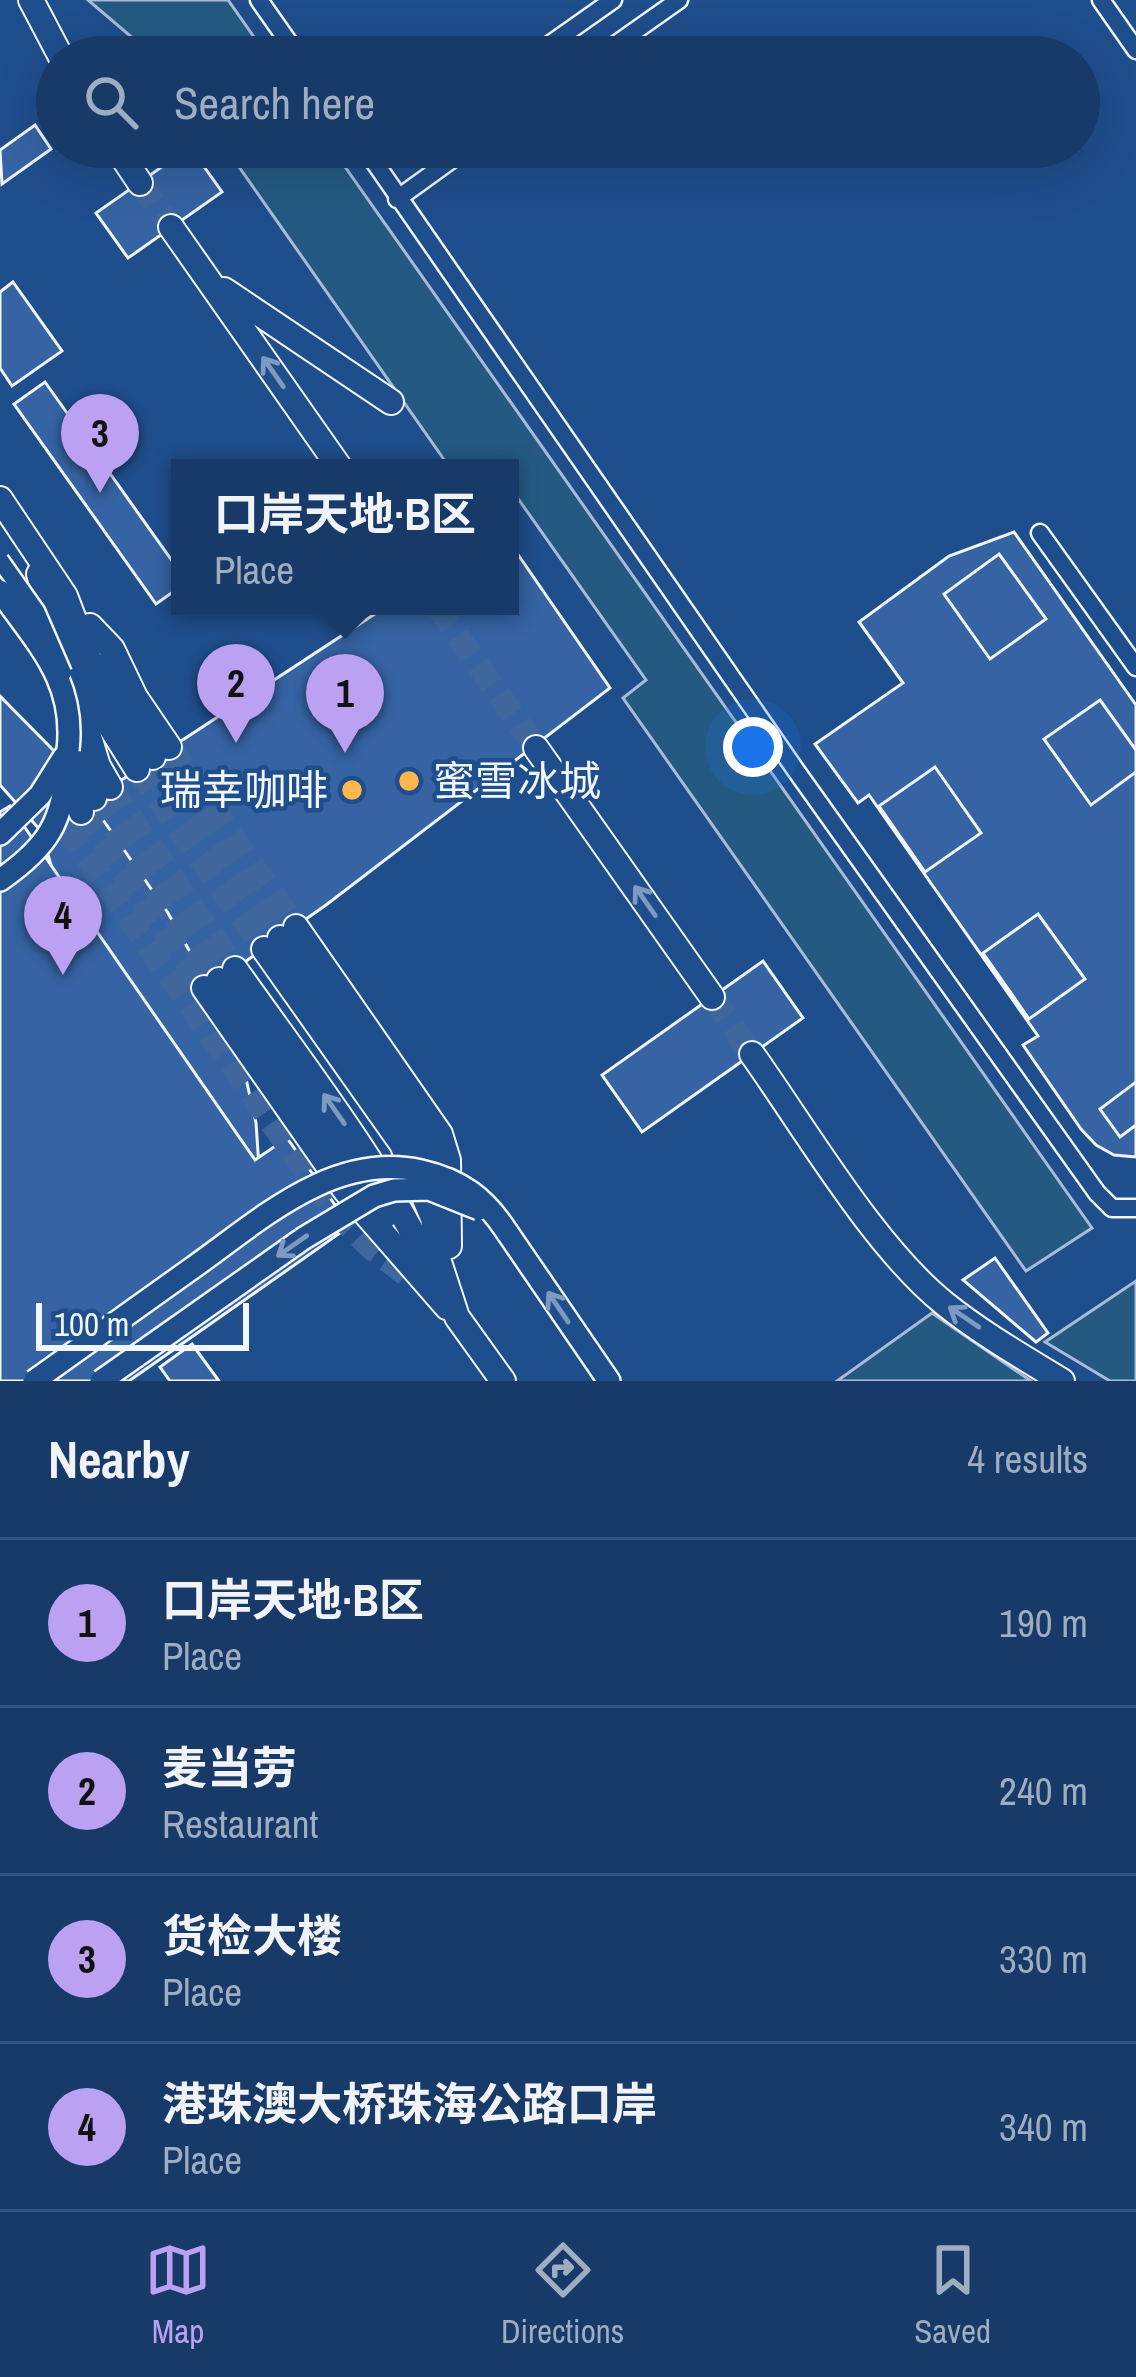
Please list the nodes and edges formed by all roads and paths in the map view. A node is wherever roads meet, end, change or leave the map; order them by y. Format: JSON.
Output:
{"nodes":[{"id":1,"x":31,"y":0,"type":"edge"},
{"id":2,"x":259,"y":0,"type":"edge"},
{"id":3,"x":613,"y":0,"type":"edge"},
{"id":4,"x":679,"y":0,"type":"edge"},
{"id":5,"x":1101,"y":0,"type":"edge"},
{"id":6,"x":50,"y":36,"type":"edge"},
{"id":7,"x":284,"y":36,"type":"edge"},
{"id":8,"x":562,"y":36,"type":"edge"},
{"id":9,"x":628,"y":36,"type":"edge"},
{"id":10,"x":1136,"y":50,"type":"edge"},
{"id":11,"x":130,"y":168,"type":"edge"},
{"id":12,"x":377,"y":168,"type":"edge"},
{"id":13,"x":440,"y":168,"type":"edge"},
{"id":14,"x":140,"y":183,"type":"tunnel mouth"},
{"id":15,"x":397,"y":199,"type":"junction"},
{"id":16,"x":171,"y":227,"type":"tunnel mouth"},
{"id":17,"x":201,"y":271,"type":"junction"},
{"id":18,"x":392,"y":402,"type":"dead end"},
{"id":19,"x":334,"y":459,"type":"edge"},
{"id":20,"x":0,"y":499,"type":"edge"},
{"id":21,"x":1040,"y":532,"type":"dead end"},
{"id":22,"x":0,"y":560,"type":"edge"},
{"id":23,"x":44,"y":571,"type":"junction"},
{"id":24,"x":0,"y":591,"type":"edge"},
{"id":25,"x":1136,"y":668,"type":"edge"},
{"id":26,"x":68,"y":698,"type":"junction"},
{"id":27,"x":68,"y":738,"type":"junction"},
{"id":28,"x":536,"y":748,"type":"tunnel mouth"},
{"id":29,"x":0,"y":834,"type":"edge"},
{"id":30,"x":0,"y":880,"type":"edge"},
{"id":31,"x":712,"y":997,"type":"tunnel mouth"},
{"id":32,"x":752,"y":1054,"type":"tunnel mouth"},
{"id":33,"x":1136,"y":1208,"type":"edge"},
{"id":34,"x":507,"y":1232,"type":"junction"},
{"id":35,"x":445,"y":1284,"type":"junction"},
{"id":36,"x":458,"y":1317,"type":"junction"},
{"id":37,"x":34,"y":1381,"type":"edge"},
{"id":38,"x":101,"y":1381,"type":"edge"},
{"id":39,"x":503,"y":1381,"type":"edge"},
{"id":40,"x":609,"y":1381,"type":"edge"},
{"id":41,"x":1062,"y":1381,"type":"edge"}],
"edges":[{"from":1,"to":6,"type":"highway"},
{"from":2,"to":7,"type":"street"},
{"from":3,"to":8,"type":"street"},
{"from":4,"to":9,"type":"street"},
{"from":5,"to":10,"type":"street"},
{"from":11,"to":14,"type":"highway"},
{"from":12,"to":15,"type":"street"},
{"from":13,"to":15,"type":"street"},
{"from":15,"to":33,"type":"street"},
{"from":16,"to":17,"type":"highway"},
{"from":17,"to":18,"type":"highway"},
{"from":19,"to":17,"type":"highway","one_way":true},
{"from":20,"to":23,"type":"highway"},
{"from":21,"to":25,"type":"street"},
{"from":22,"to":26,"type":"street","bridge":true},
{"from":23,"to":23,"type":"highway"},
{"from":23,"to":27,"type":"highway"},
{"from":23,"to":27,"type":"highway"},
{"from":24,"to":26,"type":"main road","bridge":true},
{"from":26,"to":27,"type":"main road","bridge":true},
{"from":27,"to":29,"type":"main road"},
{"from":27,"to":30,"type":"main road"},
{"from":31,"to":28,"type":"highway","one_way":true},
{"from":41,"to":32,"type":"highway","one_way":true},
{"from":34,"to":37,"type":"main road","bridge":true},
{"from":34,"to":38,"type":"main road","one_way":true,"bridge":true},
{"from":40,"to":34,"type":"main road","one_way":true},
{"from":35,"to":35,"type":"highway"},
{"from":35,"to":36,"type":"highway"},
{"from":36,"to":36,"type":"highway","one_way":true},
{"from":36,"to":39,"type":"highway"}]}
